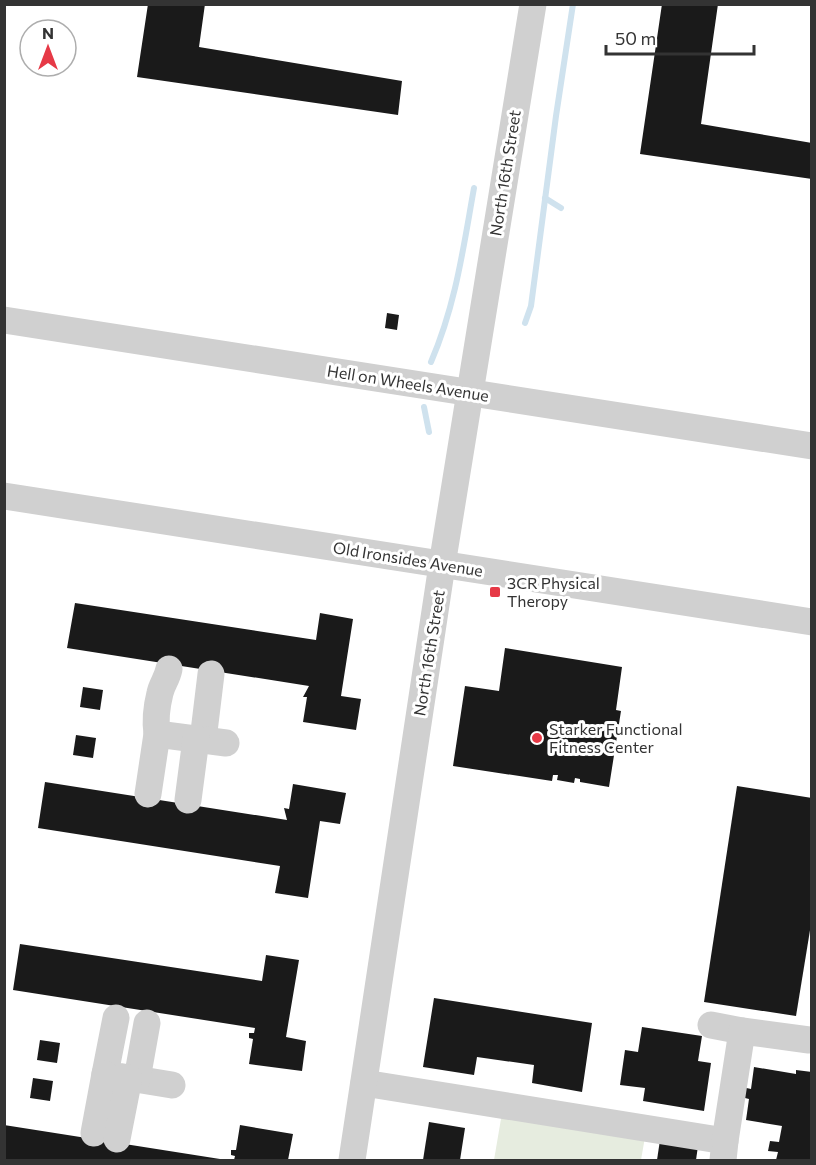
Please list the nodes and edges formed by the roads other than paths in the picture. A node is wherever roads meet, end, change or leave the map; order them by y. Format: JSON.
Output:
{"nodes":[{"id":1,"x":533,"y":4,"type":"edge"},
{"id":2,"x":4,"y":320,"type":"edge"},
{"id":3,"x":470,"y":392,"type":"junction"},
{"id":4,"x":812,"y":446,"type":"edge"},
{"id":5,"x":4,"y":496,"type":"edge"},
{"id":6,"x":442,"y":565,"type":"junction"},
{"id":7,"x":812,"y":622,"type":"edge"},
{"id":8,"x":169,"y":669,"type":"dead end"},
{"id":9,"x":211,"y":674,"type":"dead end"},
{"id":10,"x":157,"y":734,"type":"junction"},
{"id":11,"x":208,"y":740,"type":"junction"},
{"id":12,"x":148,"y":794,"type":"dead end"},
{"id":13,"x":188,"y":800,"type":"dead end"},
{"id":14,"x":116,"y":1018,"type":"dead end"},
{"id":15,"x":147,"y":1023,"type":"dead end"},
{"id":16,"x":711,"y":1025,"type":"dead end"},
{"id":17,"x":742,"y":1031,"type":"junction"},
{"id":18,"x":811,"y":1035,"type":"edge"},
{"id":19,"x":124,"y":1077,"type":"junction"},
{"id":20,"x":364,"y":1083,"type":"junction"},
{"id":21,"x":172,"y":1085,"type":"dead end"},
{"id":22,"x":106,"y":1136,"type":"dead end"},
{"id":23,"x":724,"y":1150,"type":"edge"},
{"id":24,"x":352,"y":1161,"type":"edge"}],
"edges":[{"from":1,"to":3,"type":"street","name":"North 16th Street"},
{"from":2,"to":3,"type":"street","name":"Hell on Wheels Avenue"},
{"from":3,"to":4,"type":"street","name":"Hell on Wheels Avenue"},
{"from":3,"to":6,"type":"street","name":"North 16th Street"},
{"from":5,"to":6,"type":"street","name":"Old Ironsides Avenue"},
{"from":6,"to":7,"type":"street","name":"Old Ironsides Avenue"},
{"from":6,"to":20,"type":"street","name":"North 16th Street"},
{"from":8,"to":10,"type":"street"},
{"from":9,"to":11,"type":"street"},
{"from":10,"to":11,"type":"street"},
{"from":10,"to":12,"type":"street"},
{"from":11,"to":13,"type":"street"},
{"from":14,"to":19,"type":"street"},
{"from":15,"to":19,"type":"street"},
{"from":16,"to":17,"type":"street"},
{"from":17,"to":18,"type":"street"},
{"from":17,"to":23,"type":"street"},
{"from":19,"to":21,"type":"street"},
{"from":19,"to":22,"type":"street"},
{"from":20,"to":23,"type":"street"},
{"from":20,"to":24,"type":"street","name":"North 16th Street"}]}
